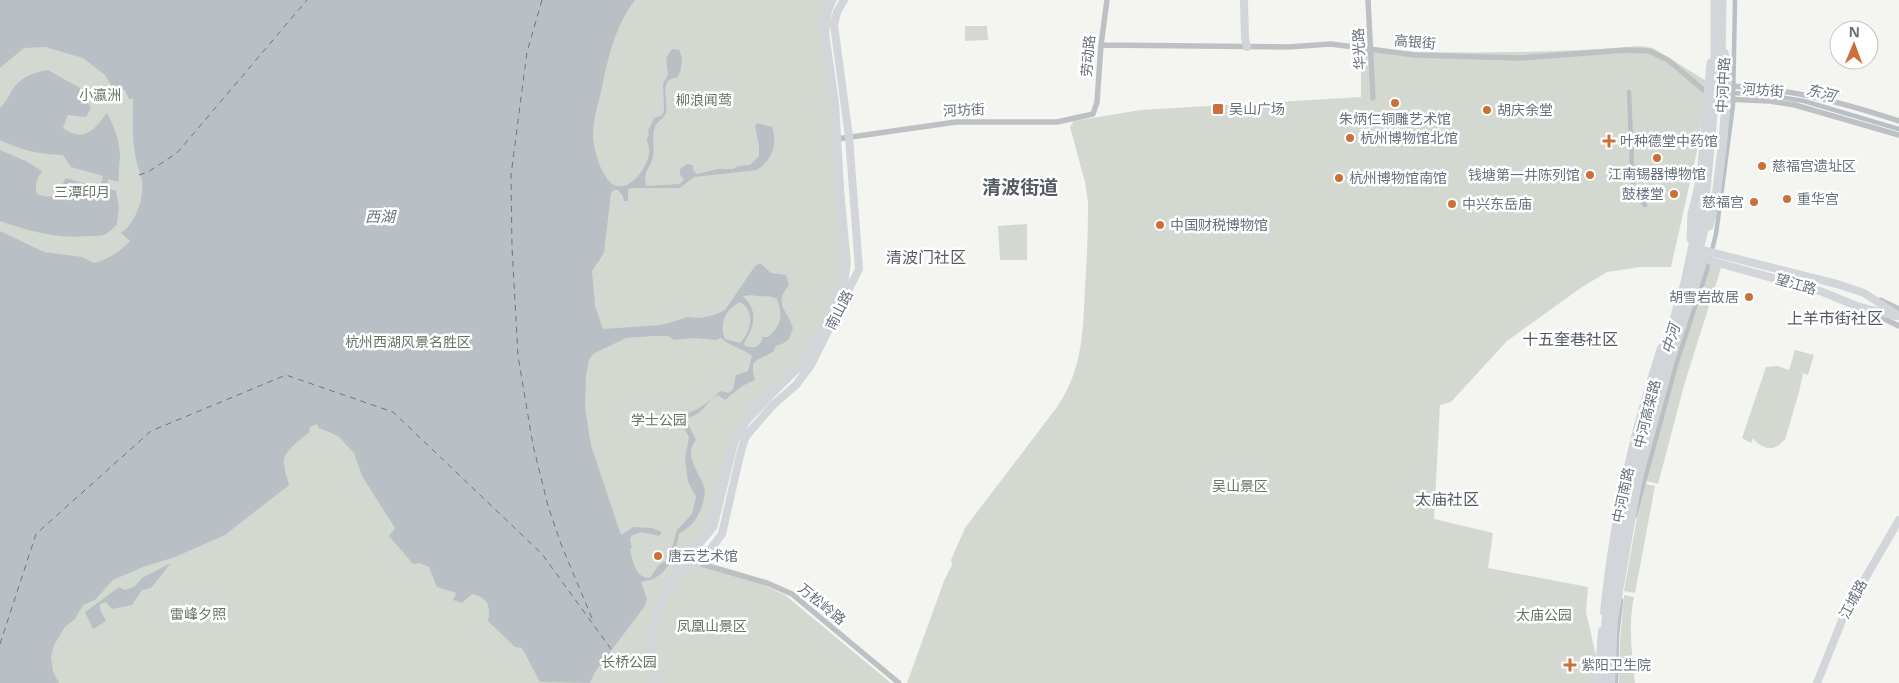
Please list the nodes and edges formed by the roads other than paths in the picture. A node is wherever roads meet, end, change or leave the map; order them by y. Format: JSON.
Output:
{"nodes":[{"id":1,"x":831,"y":0,"type":"edge"},
{"id":2,"x":844,"y":0,"type":"edge"},
{"id":3,"x":1107,"y":0,"type":"edge"},
{"id":4,"x":1244,"y":0,"type":"edge"},
{"id":5,"x":1249,"y":0,"type":"edge"},
{"id":6,"x":1368,"y":0,"type":"edge"},
{"id":7,"x":1714,"y":0,"type":"edge"},
{"id":8,"x":1723,"y":0,"type":"edge"},
{"id":9,"x":1718,"y":38,"type":"junction"},
{"id":10,"x":1101,"y":45,"type":"junction"},
{"id":11,"x":1247,"y":47,"type":"junction"},
{"id":12,"x":1372,"y":50,"type":"junction"},
{"id":13,"x":1712,"y":86,"type":"junction"},
{"id":14,"x":1727,"y":86,"type":"junction"},
{"id":15,"x":1702,"y":87,"type":"junction"},
{"id":16,"x":1712,"y":97,"type":"junction"},
{"id":17,"x":1373,"y":98,"type":"dead end"},
{"id":18,"x":1726,"y":99,"type":"junction"},
{"id":19,"x":1094,"y":114,"type":"joint"},
{"id":20,"x":1899,"y":121,"type":"edge"},
{"id":21,"x":1899,"y":135,"type":"edge"},
{"id":22,"x":849,"y":137,"type":"junction"},
{"id":23,"x":837,"y":139,"type":"junction"},
{"id":24,"x":1689,"y":251,"type":"junction"},
{"id":25,"x":1706,"y":255,"type":"junction"},
{"id":26,"x":1864,"y":293,"type":"junction"},
{"id":27,"x":1857,"y":306,"type":"junction"},
{"id":28,"x":1899,"y":309,"type":"edge"},
{"id":29,"x":1899,"y":317,"type":"edge"},
{"id":30,"x":1899,"y":326,"type":"edge"},
{"id":31,"x":1899,"y":520,"type":"edge"},
{"id":32,"x":693,"y":552,"type":"junction"},
{"id":33,"x":698,"y":563,"type":"junction"},
{"id":34,"x":677,"y":570,"type":"junction"},
{"id":35,"x":656,"y":683,"type":"edge"},
{"id":36,"x":899,"y":683,"type":"edge"},
{"id":37,"x":1598,"y":683,"type":"edge"},
{"id":38,"x":1603,"y":683,"type":"edge"},
{"id":39,"x":1610,"y":683,"type":"edge"},
{"id":40,"x":1817,"y":683,"type":"edge"}],
"edges":[{"from":1,"to":23,"type":"main road","name":"南山路"},
{"from":2,"to":22,"type":"main road","name":"南山路"},
{"from":3,"to":10,"type":"street","name":"劳动路"},
{"from":4,"to":11,"type":"main road"},
{"from":5,"to":11,"type":"main road"},
{"from":6,"to":12,"type":"street","name":"华光路"},
{"from":7,"to":9,"type":"highway","name":"中河高架路"},
{"from":7,"to":13,"type":"main road","name":"中河中路"},
{"from":8,"to":9,"type":"highway","name":"中河高架路"},
{"from":8,"to":14,"type":"main road","name":"中河中路"},
{"from":9,"to":24,"type":"highway"},
{"from":9,"to":25,"type":"highway"},
{"from":9,"to":38,"type":"highway","name":"中河高架路"},
{"from":9,"to":39,"type":"highway","name":"中河高架路"},
{"from":10,"to":11,"type":"street","name":"高银街"},
{"from":10,"to":19,"type":"street","name":"劳动路"},
{"from":11,"to":12,"type":"street","name":"高银街"},
{"from":12,"to":15,"type":"street","name":"高银街"},
{"from":12,"to":17,"type":"street","name":"华光路"},
{"from":13,"to":14,"type":"street","name":"河坊街"},
{"from":13,"to":15,"type":"street","name":"河坊街"},
{"from":13,"to":16,"type":"main road","name":"中河中路"},
{"from":14,"to":18,"type":"main road","name":"中河中路"},
{"from":14,"to":20,"type":"street","name":"河坊街"},
{"from":15,"to":16,"type":"street","name":"高银街"},
{"from":16,"to":18,"type":"street","name":"河坊街"},
{"from":16,"to":24,"type":"main road","name":"中河中路"},
{"from":18,"to":21,"type":"street","name":"河坊街"},
{"from":18,"to":25,"type":"main road","name":"中河中路"},
{"from":19,"to":22,"type":"street","name":"河坊街"},
{"from":22,"to":23,"type":"street","name":"河坊街"},
{"from":22,"to":33,"type":"main road","name":"南山路"},
{"from":23,"to":32,"type":"main road","name":"南山路"},
{"from":24,"to":25,"type":"main road","name":"望江路"},
{"from":24,"to":37,"type":"main road","name":"中河南路"},
{"from":25,"to":26,"type":"main road","name":"望江路"},
{"from":25,"to":27,"type":"main road","name":"望江路"},
{"from":25,"to":39,"type":"main road","name":"中河南路"},
{"from":26,"to":28,"type":"street","name":"望江路"},
{"from":26,"to":29,"type":"main road"},
{"from":27,"to":29,"type":"main road"},
{"from":27,"to":30,"type":"street","name":"望江路"},
{"from":31,"to":40,"type":"main road","name":"江城路"},
{"from":32,"to":33,"type":"street"},
{"from":32,"to":34,"type":"main road","name":"南山路"},
{"from":33,"to":34,"type":"main road"},
{"from":33,"to":36,"type":"street","name":"万松岭路"},
{"from":34,"to":35,"type":"main road","name":"南山路"}]}
